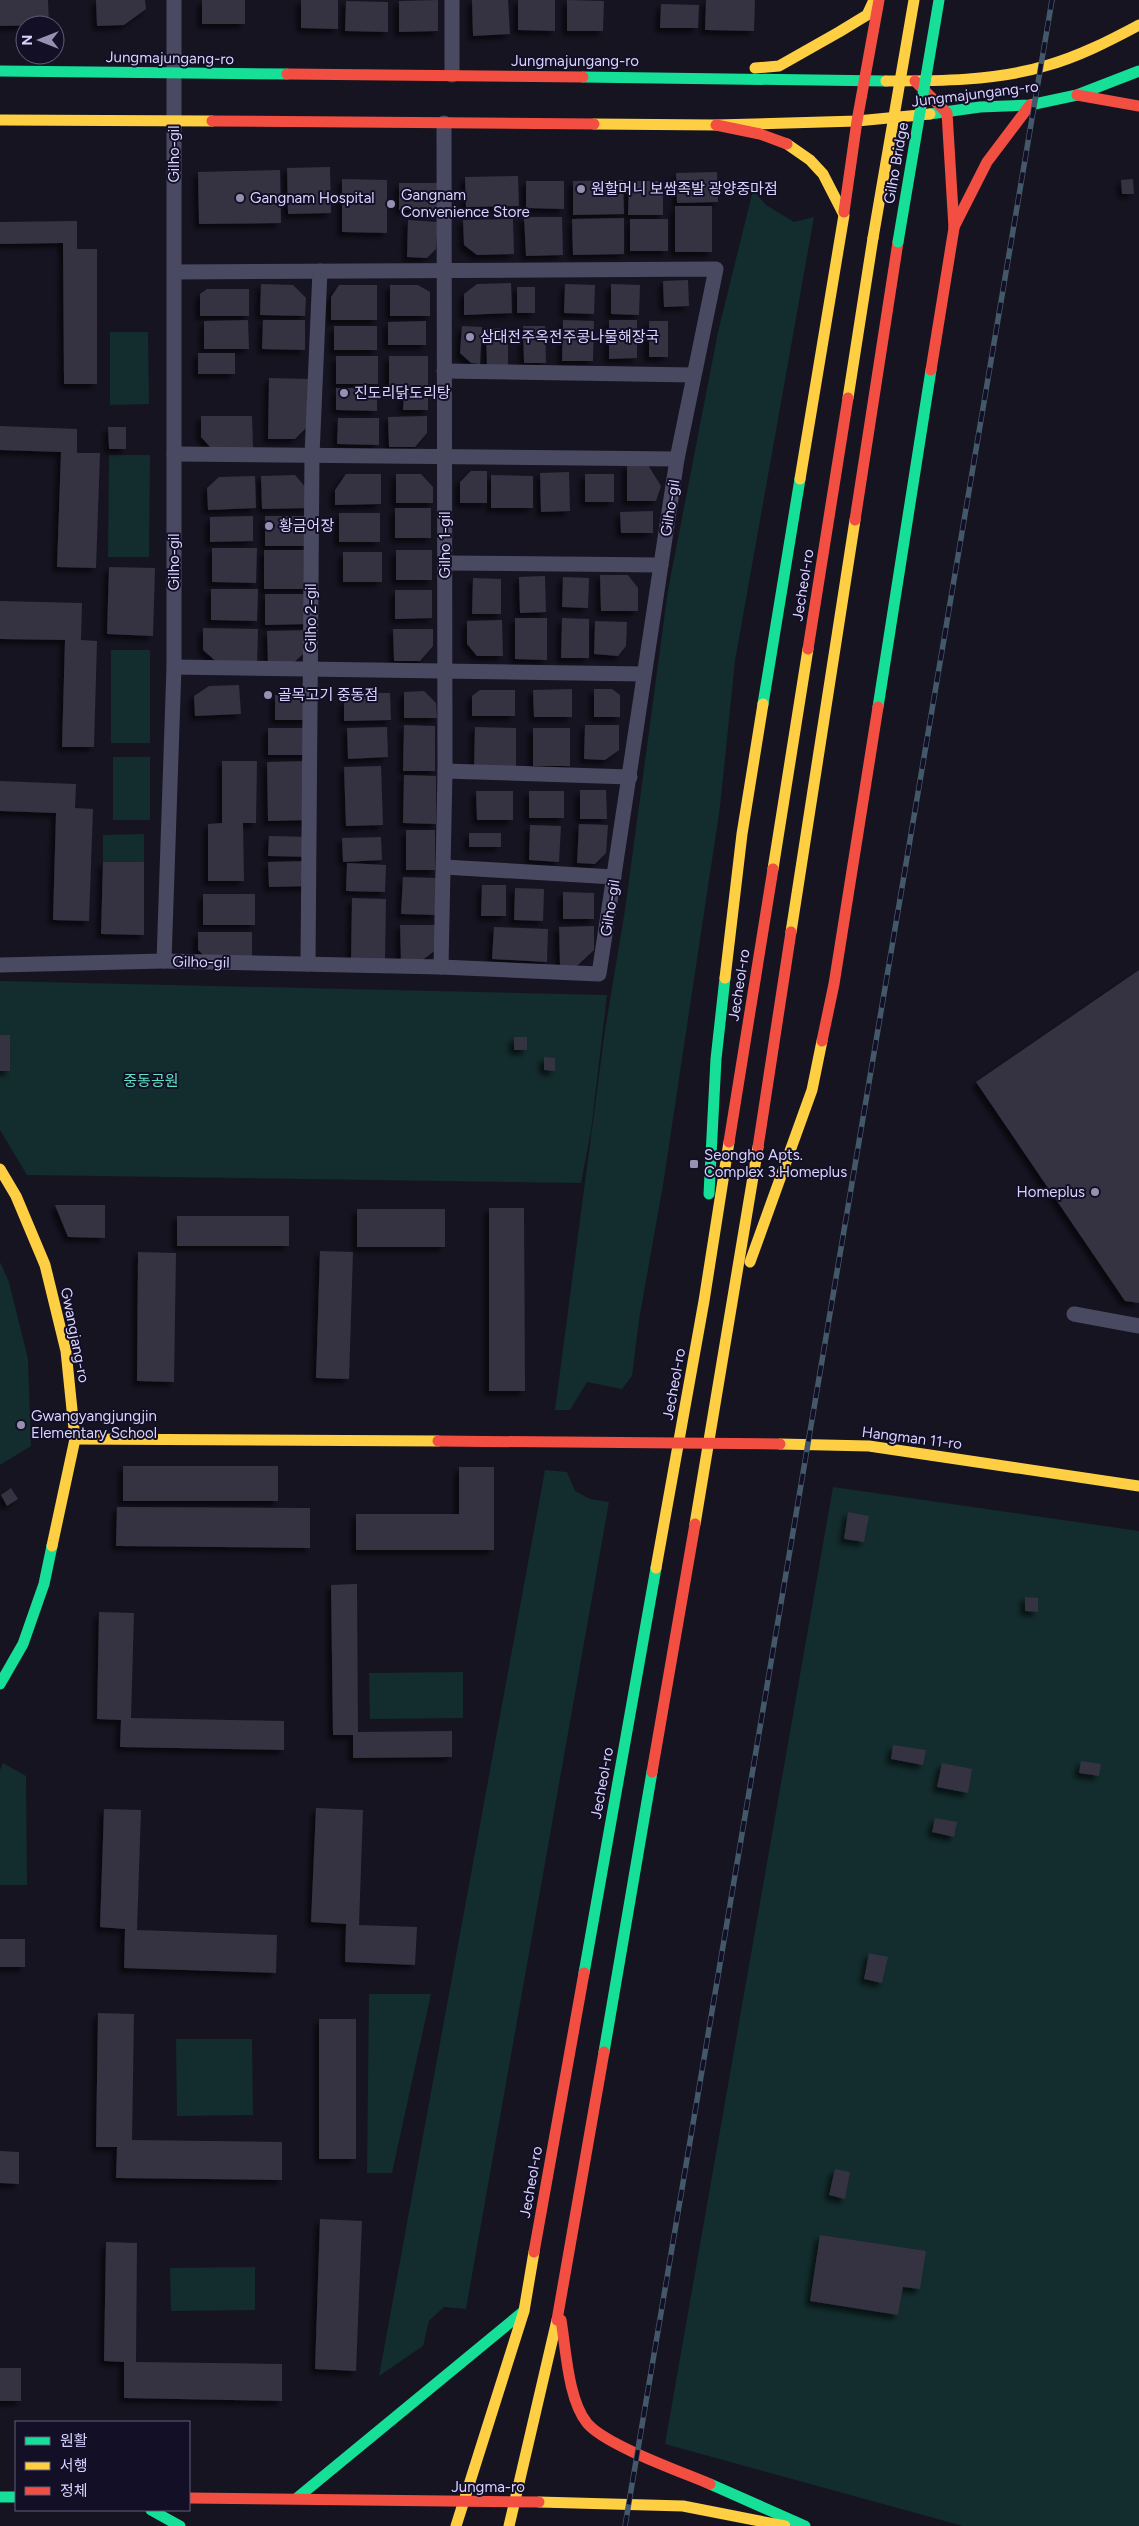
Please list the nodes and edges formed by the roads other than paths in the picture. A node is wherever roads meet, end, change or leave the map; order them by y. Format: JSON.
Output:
{"nodes":[{"id":1,"x":174,"y":0,"type":"edge"},
{"id":2,"x":452,"y":0,"type":"edge"},
{"id":3,"x":874,"y":0,"type":"edge"},
{"id":4,"x":879,"y":0,"type":"edge"},
{"id":5,"x":914,"y":0,"type":"edge"},
{"id":6,"x":939,"y":0,"type":"edge"},
{"id":7,"x":1139,"y":25,"type":"edge"},
{"id":8,"x":0,"y":71,"type":"edge"},
{"id":9,"x":1139,"y":71,"type":"edge"},
{"id":10,"x":174,"y":73,"type":"junction"},
{"id":11,"x":452,"y":76,"type":"junction"},
{"id":12,"x":671,"y":77,"type":"junction"},
{"id":13,"x":865,"y":81,"type":"junction"},
{"id":14,"x":915,"y":81,"type":"junction"},
{"id":15,"x":1077,"y":94,"type":"junction"},
{"id":16,"x":1030,"y":105,"type":"junction"},
{"id":17,"x":1139,"y":106,"type":"edge"},
{"id":18,"x":948,"y":113,"type":"junction"},
{"id":19,"x":0,"y":120,"type":"edge"},
{"id":20,"x":174,"y":121,"type":"junction"},
{"id":21,"x":857,"y":121,"type":"junction"},
{"id":22,"x":444,"y":123,"type":"junction"},
{"id":23,"x":716,"y":125,"type":"junction"},
{"id":24,"x":844,"y":215,"type":"junction"},
{"id":25,"x":954,"y":228,"type":"junction"},
{"id":26,"x":873,"y":238,"type":"joint"},
{"id":27,"x":444,"y":270,"type":"junction"},
{"id":28,"x":320,"y":271,"type":"junction"},
{"id":29,"x":174,"y":272,"type":"junction"},
{"id":30,"x":444,"y":371,"type":"junction"},
{"id":31,"x":693,"y":375,"type":"junction"},
{"id":32,"x":174,"y":454,"type":"junction"},
{"id":33,"x":312,"y":455,"type":"junction"},
{"id":34,"x":445,"y":456,"type":"junction"},
{"id":35,"x":677,"y":458,"type":"junction"},
{"id":36,"x":445,"y":563,"type":"junction"},
{"id":37,"x":661,"y":565,"type":"junction"},
{"id":38,"x":174,"y":667,"type":"junction"},
{"id":39,"x":310,"y":668,"type":"junction"},
{"id":40,"x":444,"y":670,"type":"junction"},
{"id":41,"x":644,"y":674,"type":"junction"},
{"id":42,"x":445,"y":771,"type":"junction"},
{"id":43,"x":630,"y":777,"type":"junction"},
{"id":44,"x":444,"y":867,"type":"junction"},
{"id":45,"x":614,"y":878,"type":"junction"},
{"id":46,"x":164,"y":961,"type":"junction"},
{"id":47,"x":308,"y":964,"type":"junction"},
{"id":48,"x":0,"y":965,"type":"edge"},
{"id":49,"x":441,"y":967,"type":"junction"},
{"id":50,"x":0,"y":1169,"type":"edge"},
{"id":51,"x":704,"y":1302,"type":"junction"},
{"id":52,"x":733,"y":1307,"type":"junction"},
{"id":53,"x":1074,"y":1314,"type":"dead end"},
{"id":54,"x":1139,"y":1326,"type":"edge"},
{"id":55,"x":76,"y":1439,"type":"junction"},
{"id":56,"x":679,"y":1442,"type":"junction"},
{"id":57,"x":710,"y":1442,"type":"junction"},
{"id":58,"x":1139,"y":1486,"type":"edge"},
{"id":59,"x":0,"y":1684,"type":"edge"},
{"id":60,"x":524,"y":2310,"type":"junction"},
{"id":61,"x":559,"y":2310,"type":"junction"},
{"id":62,"x":0,"y":2496,"type":"edge"},
{"id":63,"x":15,"y":2497,"type":"edge"},
{"id":64,"x":190,"y":2498,"type":"edge"},
{"id":65,"x":297,"y":2498,"type":"junction"},
{"id":66,"x":462,"y":2502,"type":"junction"},
{"id":67,"x":515,"y":2502,"type":"junction"},
{"id":68,"x":153,"y":2511,"type":"edge"},
{"id":69,"x":180,"y":2526,"type":"edge"},
{"id":70,"x":456,"y":2526,"type":"edge"},
{"id":71,"x":509,"y":2526,"type":"edge"},
{"id":72,"x":785,"y":2526,"type":"edge"},
{"id":73,"x":805,"y":2526,"type":"edge"}],
"edges":[{"from":1,"to":10,"type":"street","name":"Gilho-gil"},
{"from":2,"to":11,"type":"street"},
{"from":3,"to":12,"type":"main road"},
{"from":4,"to":13,"type":"main road"},
{"from":5,"to":26,"type":"main road","name":"Gilho Bridge","bridge":true},
{"from":6,"to":52,"type":"main road","name":"Gilho Bridge","bridge":true},
{"from":7,"to":14,"type":"main road","name":"Jungmajungang-ro"},
{"from":8,"to":10,"type":"main road","name":"Jungmajungang-ro"},
{"from":9,"to":15,"type":"main road","name":"Jungmajungang-ro"},
{"from":10,"to":11,"type":"main road","name":"Jungmajungang-ro"},
{"from":10,"to":20,"type":"street","name":"Gilho-gil"},
{"from":11,"to":12,"type":"main road","name":"Jungmajungang-ro"},
{"from":12,"to":13,"type":"main road","name":"Jungmajungang-ro"},
{"from":13,"to":14,"type":"main road","name":"Jungmajungang-ro"},
{"from":13,"to":21,"type":"main road"},
{"from":14,"to":18,"type":"main road"},
{"from":15,"to":16,"type":"main road","name":"Jungmajungang-ro"},
{"from":15,"to":17,"type":"main road"},
{"from":16,"to":18,"type":"main road","name":"Jungmajungang-ro"},
{"from":16,"to":25,"type":"main road"},
{"from":18,"to":21,"type":"main road","name":"Jungmajungang-ro"},
{"from":18,"to":25,"type":"main road"},
{"from":19,"to":20,"type":"main road","name":"Jungmajungang-ro"},
{"from":20,"to":22,"type":"main road","name":"Jungmajungang-ro"},
{"from":20,"to":29,"type":"street","name":"Gilho-gil"},
{"from":21,"to":23,"type":"main road","name":"Jungmajungang-ro"},
{"from":21,"to":24,"type":"main road"},
{"from":22,"to":23,"type":"main road","name":"Jungmajungang-ro"},
{"from":22,"to":27,"type":"street","name":"Gilho 1-gil"},
{"from":23,"to":24,"type":"main road"},
{"from":24,"to":51,"type":"main road"},
{"from":25,"to":52,"type":"main road"},
{"from":26,"to":51,"type":"main road","name":"Jecheol-ro"},
{"from":27,"to":28,"type":"street","name":"Gilho-gil"},
{"from":27,"to":30,"type":"street","name":"Gilho 1-gil"},
{"from":27,"to":31,"type":"street","name":"Gilho-gil"},
{"from":28,"to":29,"type":"street","name":"Gilho-gil"},
{"from":28,"to":33,"type":"street","name":"Gilho 2-gil"},
{"from":29,"to":32,"type":"street","name":"Gilho-gil"},
{"from":30,"to":31,"type":"street"},
{"from":30,"to":34,"type":"street","name":"Gilho 1-gil"},
{"from":31,"to":35,"type":"street","name":"Gilho-gil"},
{"from":32,"to":33,"type":"street"},
{"from":32,"to":38,"type":"street","name":"Gilho-gil"},
{"from":33,"to":34,"type":"street"},
{"from":33,"to":39,"type":"street","name":"Gilho 2-gil"},
{"from":34,"to":35,"type":"street"},
{"from":34,"to":36,"type":"street","name":"Gilho 1-gil"},
{"from":35,"to":37,"type":"street","name":"Gilho-gil"},
{"from":36,"to":37,"type":"street"},
{"from":36,"to":40,"type":"street","name":"Gilho 1-gil"},
{"from":37,"to":41,"type":"street","name":"Gilho-gil"},
{"from":38,"to":39,"type":"street"},
{"from":38,"to":46,"type":"street","name":"Gilho-gil"},
{"from":39,"to":40,"type":"street"},
{"from":39,"to":47,"type":"street","name":"Gilho 2-gil"},
{"from":40,"to":41,"type":"street"},
{"from":40,"to":42,"type":"street","name":"Gilho 1-gil"},
{"from":41,"to":43,"type":"street","name":"Gilho-gil"},
{"from":42,"to":43,"type":"street"},
{"from":42,"to":44,"type":"street","name":"Gilho 1-gil"},
{"from":43,"to":45,"type":"street","name":"Gilho-gil"},
{"from":44,"to":45,"type":"street"},
{"from":44,"to":49,"type":"street","name":"Gilho 1-gil"},
{"from":45,"to":49,"type":"street","name":"Gilho-gil"},
{"from":46,"to":47,"type":"street","name":"Gilho-gil"},
{"from":46,"to":48,"type":"street"},
{"from":47,"to":49,"type":"street","name":"Gilho-gil"},
{"from":50,"to":55,"type":"main road","name":"Gwangjang-ro"},
{"from":51,"to":56,"type":"main road","name":"Jecheol-ro"},
{"from":52,"to":57,"type":"main road"},
{"from":53,"to":54,"type":"street"},
{"from":55,"to":56,"type":"main road","name":"Hangman 11-ro"},
{"from":55,"to":59,"type":"main road","name":"Gwangjang-ro"},
{"from":56,"to":57,"type":"main road","name":"Hangman 11-ro"},
{"from":56,"to":60,"type":"main road","name":"Jecheol-ro"},
{"from":57,"to":58,"type":"main road","name":"Hangman 11-ro"},
{"from":57,"to":61,"type":"main road"},
{"from":60,"to":65,"type":"main road"},
{"from":60,"to":66,"type":"main road","name":"Jecheol-ro"},
{"from":61,"to":67,"type":"main road"},
{"from":61,"to":73,"type":"main road"},
{"from":62,"to":63,"type":"main road"},
{"from":64,"to":65,"type":"main road","name":"Jungma-ro"},
{"from":65,"to":66,"type":"main road","name":"Jungma-ro"},
{"from":66,"to":67,"type":"main road","name":"Jungma-ro"},
{"from":66,"to":70,"type":"main road","name":"Jecheol-ro"},
{"from":67,"to":71,"type":"main road"},
{"from":67,"to":72,"type":"main road","name":"Jungma-ro"},
{"from":68,"to":69,"type":"main road"}]}
